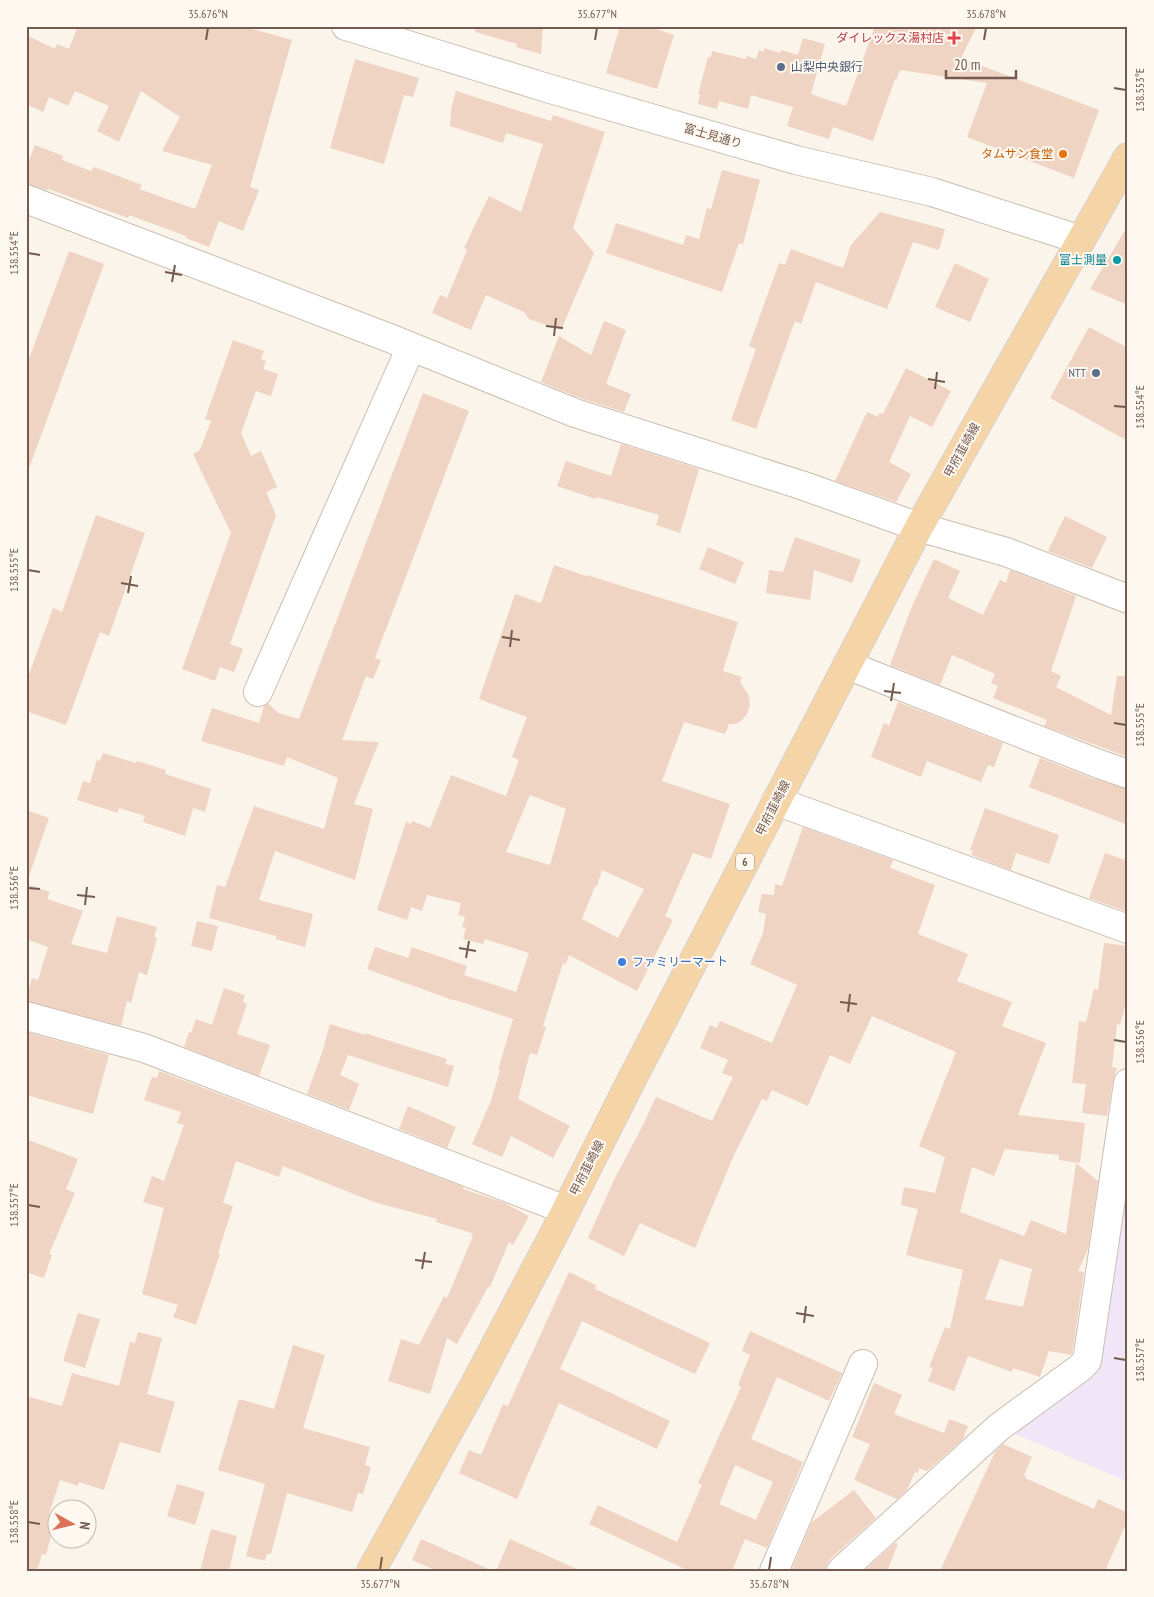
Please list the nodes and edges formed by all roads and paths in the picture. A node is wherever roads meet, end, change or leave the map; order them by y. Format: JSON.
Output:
{"nodes":[{"id":1,"x":346,"y":26,"type":"edge"},
{"id":2,"x":1128,"y":157,"type":"edge"},
{"id":3,"x":26,"y":199,"type":"edge"},
{"id":4,"x":1080,"y":240,"type":"junction"},
{"id":5,"x":411,"y":346,"type":"junction"},
{"id":6,"x":919,"y":527,"type":"junction"},
{"id":7,"x":1128,"y":599,"type":"edge"},
{"id":8,"x":847,"y":665,"type":"junction"},
{"id":9,"x":258,"y":692,"type":"dead end"},
{"id":10,"x":1128,"y":774,"type":"edge"},
{"id":11,"x":776,"y":801,"type":"junction"},
{"id":12,"x":1128,"y":928,"type":"edge"},
{"id":13,"x":26,"y":1016,"type":"edge"},
{"id":14,"x":1128,"y":1083,"type":"edge"},
{"id":15,"x":566,"y":1210,"type":"junction"},
{"id":16,"x":863,"y":1364,"type":"dead end"},
{"id":17,"x":371,"y":1571,"type":"edge"},
{"id":18,"x":774,"y":1571,"type":"edge"},
{"id":19,"x":841,"y":1571,"type":"edge"}],
"edges":[{"from":1,"to":4,"type":"street","name":"富士見通り"},
{"from":2,"to":4,"type":"main road","name":"甲府韮崎線","number":"6"},
{"from":3,"to":5,"type":"street"},
{"from":4,"to":6,"type":"main road","name":"甲府韮崎線","number":"6"},
{"from":5,"to":6,"type":"street"},
{"from":5,"to":9,"type":"street"},
{"from":6,"to":7,"type":"street"},
{"from":6,"to":8,"type":"main road","name":"甲府韮崎線","number":"6"},
{"from":8,"to":10,"type":"street"},
{"from":8,"to":11,"type":"main road","name":"甲府韮崎線","number":"6"},
{"from":11,"to":12,"type":"street"},
{"from":11,"to":15,"type":"main road","name":"甲府韮崎線","number":"6"},
{"from":13,"to":15,"type":"street"},
{"from":14,"to":19,"type":"street"},
{"from":15,"to":17,"type":"main road","name":"甲府韮崎線","number":"6"},
{"from":16,"to":18,"type":"street"}]}
